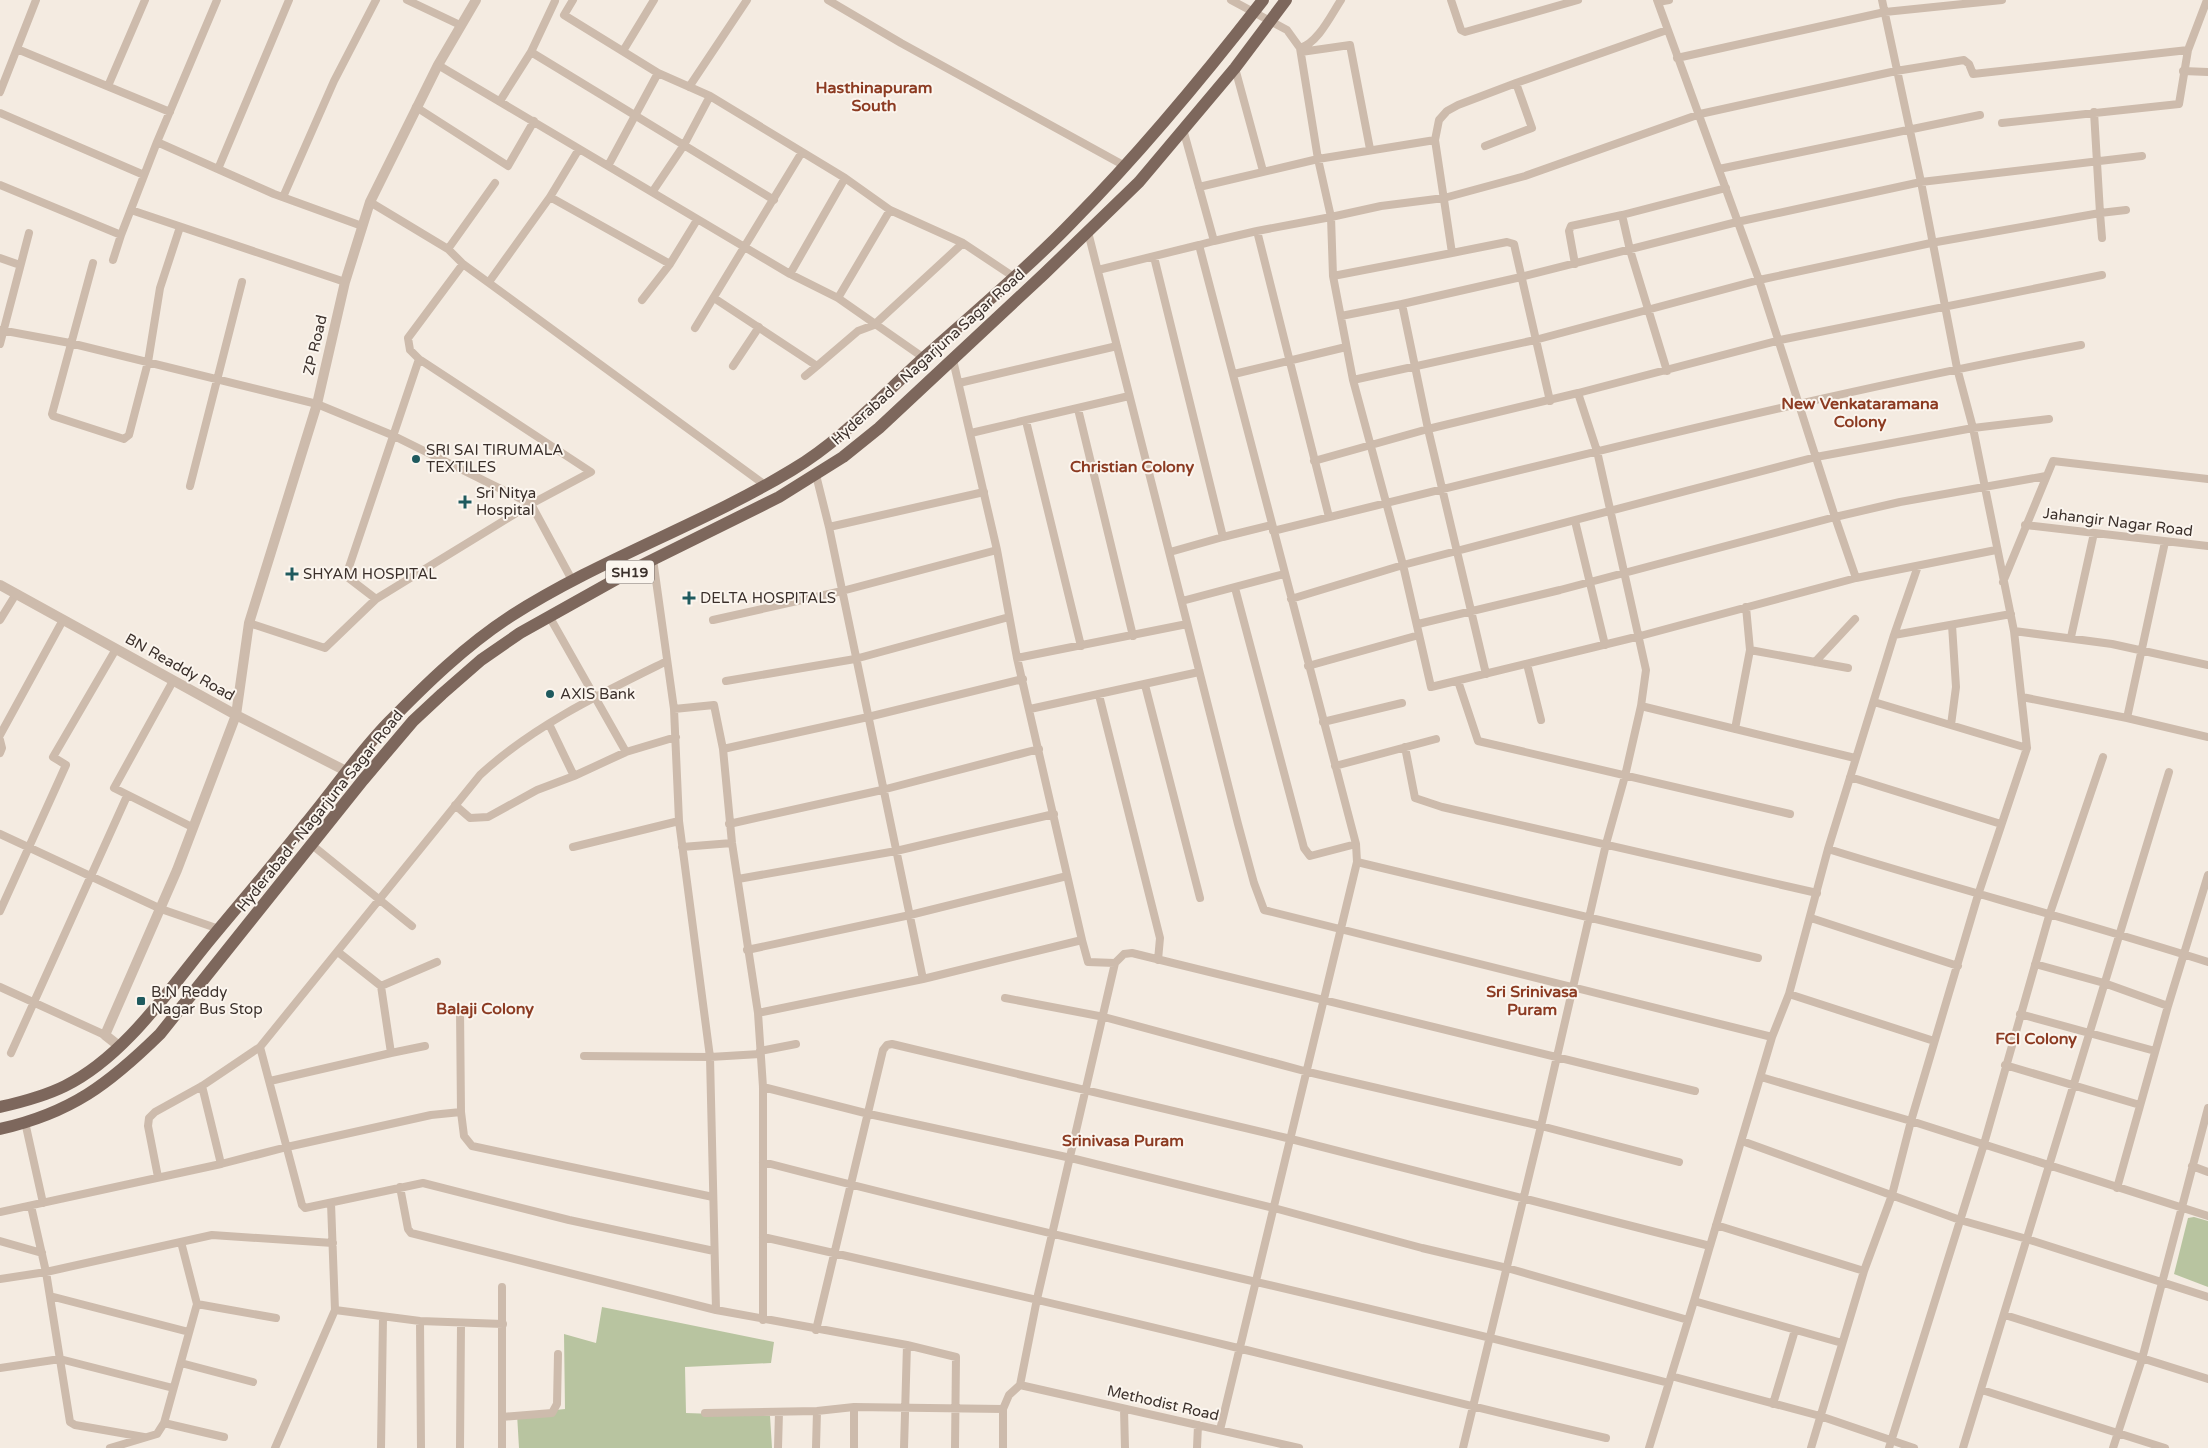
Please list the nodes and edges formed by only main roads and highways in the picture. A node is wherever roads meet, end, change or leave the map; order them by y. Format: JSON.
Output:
{"nodes":[{"id":1,"x":1263,"y":0,"type":"edge"},
{"id":2,"x":1286,"y":0,"type":"edge"},
{"id":3,"x":272,"y":867,"type":"junction"},
{"id":4,"x":283,"y":880,"type":"junction"},
{"id":5,"x":33,"y":1098,"type":"junction"},
{"id":6,"x":0,"y":1107,"type":"edge"},
{"id":7,"x":0,"y":1114,"type":"edge"},
{"id":8,"x":0,"y":1129,"type":"edge"}],
"edges":[{"from":1,"to":3,"type":"main road","name":"Hyderabad - Nagarjuna Sagar Road","number":"SH19"},
{"from":2,"to":4,"type":"main road","name":"Hyderabad - Nagarjuna Sagar Road","number":"SH19"},
{"from":3,"to":4,"type":"main road"},
{"from":3,"to":5,"type":"main road","name":"Hyderabad - Nagarjuna Sagar Road","number":"SH19"},
{"from":4,"to":8,"type":"main road","name":"Hyderabad - Nagarjuna Sagar Road","number":"SH19"},
{"from":5,"to":6,"type":"main road","name":"Hyderabad - Nagarjuna Sagar Road","number":"SH19"},
{"from":5,"to":7,"type":"main road"}]}
